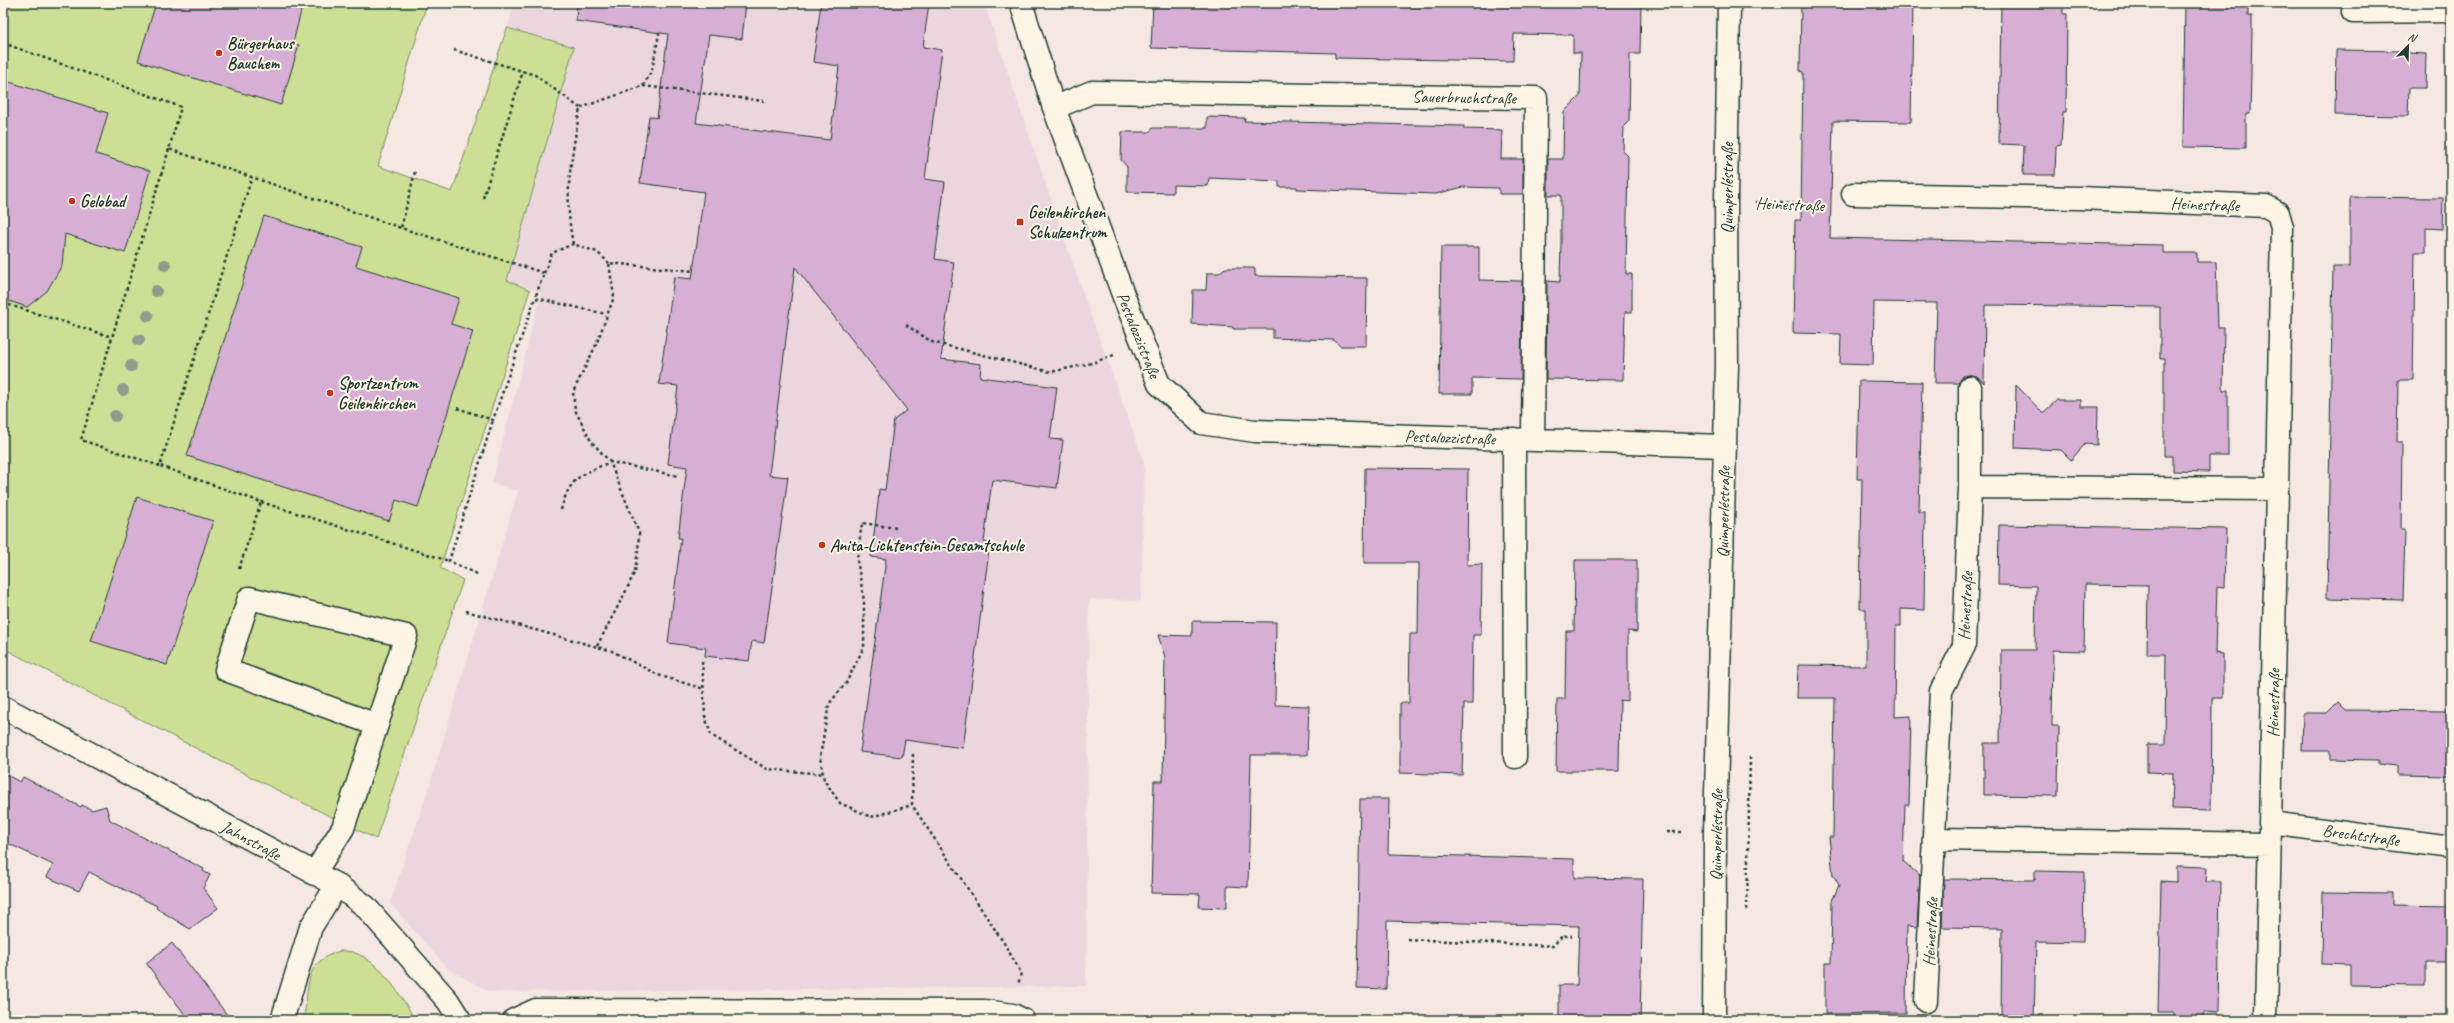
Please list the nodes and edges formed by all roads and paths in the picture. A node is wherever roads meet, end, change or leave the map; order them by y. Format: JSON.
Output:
{"nodes":[{"id":1,"x":1021,"y":3,"type":"edge"},
{"id":2,"x":1729,"y":3,"type":"edge"},
{"id":3,"x":2451,"y":11,"type":"edge"},
{"id":4,"x":2353,"y":12,"type":"dead end"},
{"id":5,"x":660,"y":29,"type":"dead end"},
{"id":6,"x":3,"y":43,"type":"edge"},
{"id":7,"x":454,"y":50,"type":"dead end"},
{"id":8,"x":522,"y":71,"type":"junction"},
{"id":9,"x":643,"y":86,"type":"junction"},
{"id":10,"x":764,"y":101,"type":"dead end"},
{"id":11,"x":580,"y":108,"type":"junction"},
{"id":12,"x":1054,"y":108,"type":"junction"},
{"id":13,"x":169,"y":150,"type":"junction"},
{"id":14,"x":415,"y":172,"type":"dead end"},
{"id":15,"x":252,"y":178,"type":"junction"},
{"id":16,"x":1853,"y":194,"type":"dead end"},
{"id":17,"x":483,"y":198,"type":"dead end"},
{"id":18,"x":1726,"y":201,"type":"junction"},
{"id":19,"x":1832,"y":205,"type":"dead end"},
{"id":20,"x":401,"y":228,"type":"junction"},
{"id":21,"x":573,"y":244,"type":"junction"},
{"id":22,"x":609,"y":263,"type":"junction"},
{"id":23,"x":694,"y":271,"type":"dead end"},
{"id":24,"x":544,"y":273,"type":"junction"},
{"id":25,"x":535,"y":298,"type":"junction"},
{"id":26,"x":3,"y":303,"type":"edge"},
{"id":27,"x":606,"y":314,"type":"junction"},
{"id":28,"x":906,"y":325,"type":"dead end"},
{"id":29,"x":112,"y":337,"type":"junction"},
{"id":30,"x":1142,"y":344,"type":"junction"},
{"id":31,"x":1970,"y":387,"type":"dead end"},
{"id":32,"x":457,"y":408,"type":"dead end"},
{"id":33,"x":493,"y":420,"type":"junction"},
{"id":34,"x":1523,"y":439,"type":"junction"},
{"id":35,"x":1724,"y":446,"type":"junction"},
{"id":36,"x":610,"y":462,"type":"junction"},
{"id":37,"x":160,"y":466,"type":"junction"},
{"id":38,"x":678,"y":476,"type":"dead end"},
{"id":39,"x":1970,"y":487,"type":"junction"},
{"id":40,"x":2276,"y":489,"type":"junction"},
{"id":41,"x":261,"y":502,"type":"junction"},
{"id":42,"x":561,"y":510,"type":"dead end"},
{"id":43,"x":896,"y":528,"type":"dead end"},
{"id":44,"x":449,"y":561,"type":"junction"},
{"id":45,"x":237,"y":574,"type":"dead end"},
{"id":46,"x":478,"y":574,"type":"dead end"},
{"id":47,"x":466,"y":611,"type":"dead end"},
{"id":48,"x":597,"y":646,"type":"junction"},
{"id":49,"x":702,"y":661,"type":"dead end"},
{"id":50,"x":704,"y":689,"type":"junction"},
{"id":51,"x":3,"y":707,"type":"edge"},
{"id":52,"x":377,"y":725,"type":"junction"},
{"id":53,"x":913,"y":754,"type":"dead end"},
{"id":54,"x":1515,"y":757,"type":"dead end"},
{"id":55,"x":823,"y":774,"type":"junction"},
{"id":56,"x":912,"y":805,"type":"junction"},
{"id":57,"x":2270,"y":834,"type":"junction"},
{"id":58,"x":1935,"y":840,"type":"junction"},
{"id":59,"x":2451,"y":847,"type":"edge"},
{"id":60,"x":314,"y":874,"type":"junction"},
{"id":61,"x":337,"y":885,"type":"junction"},
{"id":62,"x":1572,"y":936,"type":"dead end"},
{"id":63,"x":1407,"y":939,"type":"dead end"},
{"id":64,"x":1926,"y":1001,"type":"dead end"},
{"id":65,"x":1018,"y":1018,"type":"edge"},
{"id":66,"x":282,"y":1020,"type":"edge"},
{"id":67,"x":460,"y":1020,"type":"edge"},
{"id":68,"x":514,"y":1020,"type":"edge"},
{"id":69,"x":1714,"y":1020,"type":"edge"},
{"id":70,"x":2266,"y":1020,"type":"edge"}],
"edges":[{"from":1,"to":12,"type":"street","name":"Pestalozzistraße"},
{"from":2,"to":18,"type":"street","name":"Quimperléstraße"},
{"from":3,"to":4,"type":"street"},
{"from":5,"to":9,"type":"path"},
{"from":6,"to":13,"type":"path"},
{"from":7,"to":8,"type":"path"},
{"from":8,"to":11,"type":"path"},
{"from":8,"to":17,"type":"path"},
{"from":9,"to":10,"type":"path"},
{"from":9,"to":11,"type":"path"},
{"from":11,"to":21,"type":"path"},
{"from":12,"to":30,"type":"street","name":"Pestalozzistraße"},
{"from":12,"to":34,"type":"street","name":"Sauerbruchstraße"},
{"from":13,"to":15,"type":"path"},
{"from":13,"to":29,"type":"path"},
{"from":14,"to":20,"type":"path"},
{"from":15,"to":20,"type":"path"},
{"from":15,"to":37,"type":"path"},
{"from":16,"to":40,"type":"street","name":"Heinestraße"},
{"from":18,"to":19,"type":"path","name":"Heinestraße"},
{"from":18,"to":35,"type":"street","name":"Quimperléstraße"},
{"from":20,"to":24,"type":"path"},
{"from":21,"to":22,"type":"path"},
{"from":21,"to":24,"type":"path"},
{"from":22,"to":23,"type":"path"},
{"from":22,"to":27,"type":"path"},
{"from":24,"to":25,"type":"path"},
{"from":25,"to":27,"type":"path"},
{"from":25,"to":33,"type":"path"},
{"from":26,"to":29,"type":"path"},
{"from":27,"to":36,"type":"path"},
{"from":28,"to":30,"type":"path"},
{"from":29,"to":37,"type":"path"},
{"from":30,"to":34,"type":"street","name":"Pestalozzistraße"},
{"from":31,"to":39,"type":"street","name":"Heinestraße"},
{"from":32,"to":33,"type":"path"},
{"from":33,"to":44,"type":"path"},
{"from":34,"to":35,"type":"street","name":"Pestalozzistraße"},
{"from":34,"to":54,"type":"street","name":"Pestalozzistraße"},
{"from":35,"to":69,"type":"street","name":"Quimperléstraße"},
{"from":36,"to":38,"type":"path"},
{"from":36,"to":42,"type":"path"},
{"from":36,"to":48,"type":"path"},
{"from":37,"to":41,"type":"path"},
{"from":39,"to":40,"type":"street"},
{"from":39,"to":58,"type":"street","name":"Heinestraße"},
{"from":40,"to":57,"type":"street","name":"Heinestraße"},
{"from":41,"to":44,"type":"path"},
{"from":41,"to":45,"type":"path"},
{"from":43,"to":55,"type":"path"},
{"from":44,"to":46,"type":"path"},
{"from":47,"to":48,"type":"path"},
{"from":48,"to":50,"type":"path"},
{"from":49,"to":50,"type":"path"},
{"from":50,"to":55,"type":"path"},
{"from":51,"to":60,"type":"street","name":"Jahnstraße"},
{"from":52,"to":52,"type":"street"},
{"from":52,"to":60,"type":"street"},
{"from":53,"to":56,"type":"path"},
{"from":55,"to":56,"type":"path"},
{"from":56,"to":65,"type":"path"},
{"from":57,"to":58,"type":"street"},
{"from":57,"to":59,"type":"street","name":"Brechtstraße"},
{"from":57,"to":70,"type":"street","name":"Heinestraße"},
{"from":58,"to":64,"type":"street","name":"Heinestraße"},
{"from":60,"to":61,"type":"street","name":"Jahnstraße"},
{"from":61,"to":66,"type":"street"},
{"from":61,"to":67,"type":"street","name":"Jahnstraße"},
{"from":62,"to":63,"type":"path"},
{"from":65,"to":68,"type":"street"}]}
